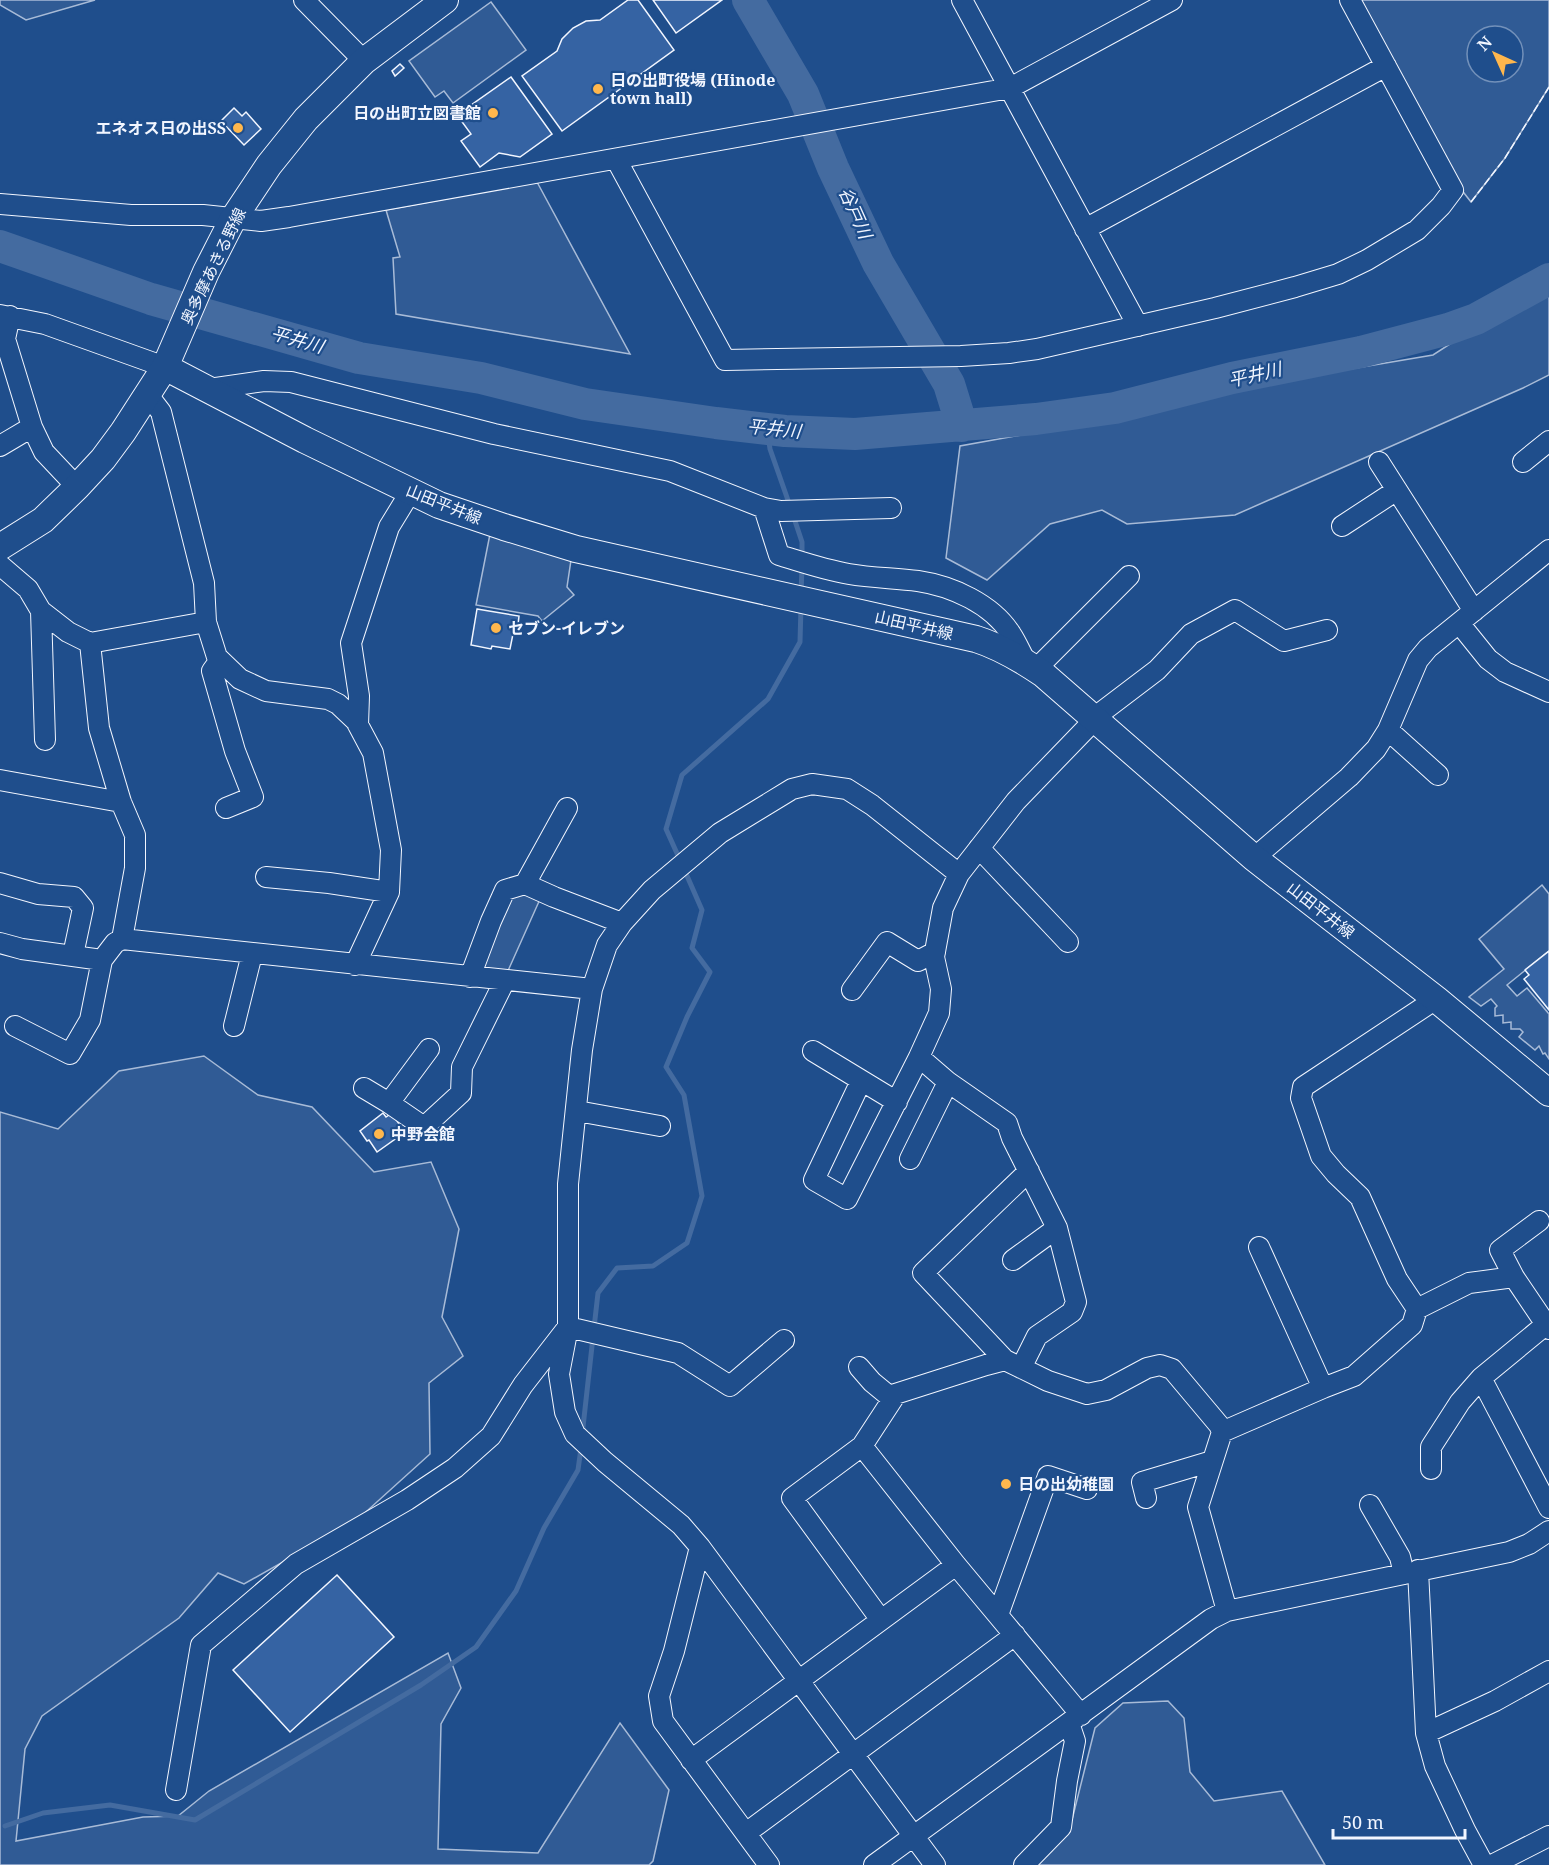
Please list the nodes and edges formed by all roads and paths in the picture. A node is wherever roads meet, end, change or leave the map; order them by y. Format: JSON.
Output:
{"nodes":[{"id":1,"x":304,"y":0,"type":"edge"},
{"id":2,"x":445,"y":0,"type":"edge"},
{"id":3,"x":962,"y":0,"type":"edge"},
{"id":4,"x":1172,"y":0,"type":"edge"},
{"id":5,"x":1350,"y":0,"type":"edge"},
{"id":6,"x":364,"y":61,"type":"junction"},
{"id":7,"x":1386,"y":66,"type":"junction"},
{"id":8,"x":1010,"y":88,"type":"junction"},
{"id":9,"x":616,"y":159,"type":"junction"},
{"id":10,"x":0,"y":204,"type":"edge"},
{"id":11,"x":233,"y":219,"type":"junction"},
{"id":12,"x":1085,"y":229,"type":"junction"},
{"id":13,"x":5,"y":315,"type":"edge"},
{"id":14,"x":1138,"y":326,"type":"junction"},
{"id":15,"x":169,"y":359,"type":"junction"},
{"id":16,"x":209,"y":389,"type":"junction"},
{"id":17,"x":148,"y":395,"type":"junction"},
{"id":18,"x":32,"y":428,"type":"junction"},
{"id":19,"x":1549,"y":441,"type":"edge"},
{"id":20,"x":0,"y":446,"type":"edge"},
{"id":21,"x":1379,"y":462,"type":"dead end"},
{"id":22,"x":1522,"y":462,"type":"dead end"},
{"id":23,"x":77,"y":487,"type":"junction"},
{"id":24,"x":1397,"y":490,"type":"junction"},
{"id":25,"x":411,"y":491,"type":"junction"},
{"id":26,"x":891,"y":508,"type":"dead end"},
{"id":27,"x":772,"y":509,"type":"junction"},
{"id":28,"x":1342,"y":526,"type":"dead end"},
{"id":29,"x":0,"y":547,"type":"edge"},
{"id":30,"x":1549,"y":550,"type":"edge"},
{"id":31,"x":0,"y":565,"type":"edge"},
{"id":32,"x":1129,"y":576,"type":"dead end"},
{"id":33,"x":41,"y":610,"type":"junction"},
{"id":34,"x":1466,"y":617,"type":"junction"},
{"id":35,"x":206,"y":622,"type":"junction"},
{"id":36,"x":1327,"y":630,"type":"dead end"},
{"id":37,"x":90,"y":643,"type":"junction"},
{"id":38,"x":220,"y":660,"type":"junction"},
{"id":39,"x":1031,"y":666,"type":"junction"},
{"id":40,"x":1549,"y":692,"type":"edge"},
{"id":41,"x":1095,"y":719,"type":"junction"},
{"id":42,"x":358,"y":725,"type":"junction"},
{"id":43,"x":1388,"y":730,"type":"junction"},
{"id":44,"x":45,"y":740,"type":"dead end"},
{"id":45,"x":1438,"y":775,"type":"dead end"},
{"id":46,"x":0,"y":780,"type":"edge"},
{"id":47,"x":121,"y":802,"type":"junction"},
{"id":48,"x":226,"y":808,"type":"dead end"},
{"id":49,"x":567,"y":808,"type":"dead end"},
{"id":50,"x":979,"y":848,"type":"junction"},
{"id":51,"x":1254,"y":858,"type":"junction"},
{"id":52,"x":959,"y":874,"type":"junction"},
{"id":53,"x":266,"y":877,"type":"dead end"},
{"id":54,"x":0,"y":883,"type":"edge"},
{"id":55,"x":525,"y":884,"type":"junction"},
{"id":56,"x":389,"y":892,"type":"junction"},
{"id":57,"x":622,"y":922,"type":"junction"},
{"id":58,"x":122,"y":939,"type":"junction"},
{"id":59,"x":1068,"y":942,"type":"dead end"},
{"id":60,"x":0,"y":943,"type":"edge"},
{"id":61,"x":935,"y":952,"type":"junction"},
{"id":62,"x":252,"y":954,"type":"junction"},
{"id":63,"x":72,"y":955,"type":"junction"},
{"id":64,"x":102,"y":960,"type":"junction"},
{"id":65,"x":356,"y":965,"type":"junction"},
{"id":66,"x":470,"y":977,"type":"junction"},
{"id":67,"x":505,"y":980,"type":"junction"},
{"id":68,"x":592,"y":989,"type":"junction"},
{"id":69,"x":852,"y":990,"type":"dead end"},
{"id":70,"x":1436,"y":999,"type":"junction"},
{"id":71,"x":15,"y":1026,"type":"dead end"},
{"id":72,"x":234,"y":1026,"type":"dead end"},
{"id":73,"x":429,"y":1049,"type":"dead end"},
{"id":74,"x":813,"y":1051,"type":"dead end"},
{"id":75,"x":919,"y":1057,"type":"junction"},
{"id":76,"x":861,"y":1081,"type":"junction"},
{"id":77,"x":948,"y":1082,"type":"junction"},
{"id":78,"x":363,"y":1088,"type":"dead end"},
{"id":79,"x":1549,"y":1093,"type":"edge"},
{"id":80,"x":897,"y":1102,"type":"junction"},
{"id":81,"x":389,"y":1103,"type":"junction"},
{"id":82,"x":577,"y":1111,"type":"junction"},
{"id":83,"x":660,"y":1126,"type":"dead end"},
{"id":84,"x":910,"y":1158,"type":"dead end"},
{"id":85,"x":1029,"y":1172,"type":"junction"},
{"id":86,"x":1539,"y":1221,"type":"dead end"},
{"id":87,"x":1058,"y":1228,"type":"junction"},
{"id":88,"x":1258,"y":1247,"type":"dead end"},
{"id":89,"x":1013,"y":1260,"type":"dead end"},
{"id":90,"x":1514,"y":1277,"type":"junction"},
{"id":91,"x":1417,"y":1309,"type":"junction"},
{"id":92,"x":1548,"y":1325,"type":"edge"},
{"id":93,"x":568,"y":1327,"type":"junction"},
{"id":94,"x":784,"y":1340,"type":"dead end"},
{"id":95,"x":1013,"y":1364,"type":"junction"},
{"id":96,"x":859,"y":1367,"type":"dead end"},
{"id":97,"x":1480,"y":1378,"type":"junction"},
{"id":98,"x":1323,"y":1388,"type":"junction"},
{"id":99,"x":896,"y":1394,"type":"junction"},
{"id":100,"x":1221,"y":1432,"type":"junction"},
{"id":101,"x":862,"y":1446,"type":"junction"},
{"id":102,"x":1212,"y":1461,"type":"junction"},
{"id":103,"x":1431,"y":1469,"type":"dead end"},
{"id":104,"x":1142,"y":1482,"type":"dead end"},
{"id":105,"x":1087,"y":1489,"type":"dead end"},
{"id":106,"x":1370,"y":1505,"type":"dead end"},
{"id":107,"x":1549,"y":1508,"type":"edge"},
{"id":108,"x":1549,"y":1531,"type":"edge"},
{"id":109,"x":699,"y":1546,"type":"junction"},
{"id":110,"x":956,"y":1565,"type":"junction"},
{"id":111,"x":1411,"y":1572,"type":"junction"},
{"id":112,"x":1227,"y":1611,"type":"junction"},
{"id":113,"x":998,"y":1615,"type":"junction"},
{"id":114,"x":881,"y":1620,"type":"junction"},
{"id":115,"x":1015,"y":1635,"type":"junction"},
{"id":116,"x":1549,"y":1671,"type":"edge"},
{"id":117,"x":799,"y":1681,"type":"junction"},
{"id":118,"x":1075,"y":1719,"type":"junction"},
{"id":119,"x":1426,"y":1733,"type":"junction"},
{"id":120,"x":853,"y":1754,"type":"junction"},
{"id":121,"x":692,"y":1760,"type":"junction"},
{"id":122,"x":176,"y":1790,"type":"dead end"},
{"id":123,"x":746,"y":1833,"type":"junction"},
{"id":124,"x":914,"y":1836,"type":"junction"},
{"id":125,"x":1549,"y":1836,"type":"edge"},
{"id":126,"x":769,"y":1865,"type":"edge"},
{"id":127,"x":874,"y":1865,"type":"edge"},
{"id":128,"x":935,"y":1865,"type":"edge"},
{"id":129,"x":1024,"y":1865,"type":"edge"},
{"id":130,"x":1484,"y":1865,"type":"edge"},
{"id":131,"x":1492,"y":1865,"type":"edge"}],
"edges":[{"from":1,"to":6,"type":"street"},
{"from":2,"to":6,"type":"main road","name":"奥多摩あきる野線"},
{"from":3,"to":8,"type":"street"},
{"from":4,"to":8,"type":"street"},
{"from":5,"to":7,"type":"street"},
{"from":6,"to":11,"type":"main road","name":"奥多摩あきる野線"},
{"from":7,"to":12,"type":"street"},
{"from":7,"to":14,"type":"street"},
{"from":8,"to":9,"type":"street"},
{"from":8,"to":12,"type":"street"},
{"from":9,"to":11,"type":"street"},
{"from":9,"to":14,"type":"street"},
{"from":10,"to":11,"type":"street"},
{"from":11,"to":15,"type":"main road","name":"奥多摩あきる野線"},
{"from":12,"to":14,"type":"street"},
{"from":13,"to":15,"type":"street"},
{"from":13,"to":18,"type":"street"},
{"from":15,"to":16,"type":"main road","name":"山田平井線"},
{"from":15,"to":17,"type":"main road","name":"奥多摩あきる野線"},
{"from":16,"to":25,"type":"main road","name":"山田平井線"},
{"from":16,"to":27,"type":"street"},
{"from":17,"to":23,"type":"main road","name":"奥多摩あきる野線"},
{"from":17,"to":35,"type":"street"},
{"from":18,"to":20,"type":"street"},
{"from":18,"to":23,"type":"street"},
{"from":19,"to":22,"type":"street"},
{"from":21,"to":24,"type":"street"},
{"from":23,"to":29,"type":"main road","name":"奥多摩あきる野線"},
{"from":24,"to":28,"type":"street"},
{"from":24,"to":34,"type":"street"},
{"from":25,"to":39,"type":"main road","name":"山田平井線"},
{"from":25,"to":42,"type":"street"},
{"from":26,"to":27,"type":"street"},
{"from":27,"to":39,"type":"street"},
{"from":30,"to":34,"type":"street"},
{"from":31,"to":33,"type":"street"},
{"from":32,"to":39,"type":"street"},
{"from":33,"to":37,"type":"street"},
{"from":33,"to":44,"type":"street"},
{"from":34,"to":40,"type":"street"},
{"from":34,"to":43,"type":"street"},
{"from":35,"to":37,"type":"street"},
{"from":35,"to":38,"type":"street"},
{"from":36,"to":41,"type":"street"},
{"from":37,"to":47,"type":"street"},
{"from":38,"to":42,"type":"street"},
{"from":38,"to":48,"type":"street"},
{"from":39,"to":41,"type":"main road","name":"山田平井線"},
{"from":41,"to":50,"type":"street"},
{"from":41,"to":51,"type":"main road","name":"山田平井線"},
{"from":42,"to":56,"type":"street"},
{"from":43,"to":45,"type":"street"},
{"from":43,"to":51,"type":"street"},
{"from":46,"to":47,"type":"street"},
{"from":47,"to":58,"type":"street"},
{"from":49,"to":55,"type":"street"},
{"from":50,"to":52,"type":"street"},
{"from":50,"to":59,"type":"street"},
{"from":51,"to":70,"type":"main road","name":"山田平井線"},
{"from":52,"to":57,"type":"street"},
{"from":52,"to":61,"type":"street"},
{"from":53,"to":56,"type":"street"},
{"from":54,"to":63,"type":"street"},
{"from":55,"to":57,"type":"street"},
{"from":55,"to":66,"type":"street"},
{"from":56,"to":65,"type":"street"},
{"from":57,"to":68,"type":"street"},
{"from":58,"to":62,"type":"street"},
{"from":58,"to":64,"type":"street"},
{"from":60,"to":63,"type":"street"},
{"from":61,"to":69,"type":"street"},
{"from":61,"to":75,"type":"street"},
{"from":62,"to":65,"type":"street"},
{"from":62,"to":72,"type":"street"},
{"from":63,"to":64,"type":"street"},
{"from":64,"to":71,"type":"street"},
{"from":65,"to":66,"type":"street"},
{"from":66,"to":67,"type":"street"},
{"from":67,"to":68,"type":"street"},
{"from":67,"to":81,"type":"street"},
{"from":68,"to":82,"type":"street"},
{"from":70,"to":79,"type":"main road","name":"山田平井線"},
{"from":70,"to":91,"type":"street"},
{"from":73,"to":81,"type":"street"},
{"from":74,"to":76,"type":"street"},
{"from":75,"to":77,"type":"street"},
{"from":75,"to":80,"type":"street"},
{"from":76,"to":80,"type":"street"},
{"from":76,"to":80,"type":"street"},
{"from":77,"to":84,"type":"street"},
{"from":77,"to":85,"type":"street"},
{"from":78,"to":81,"type":"street"},
{"from":82,"to":83,"type":"street"},
{"from":82,"to":93,"type":"street"},
{"from":85,"to":87,"type":"street"},
{"from":85,"to":95,"type":"street"},
{"from":86,"to":90,"type":"street"},
{"from":87,"to":89,"type":"street"},
{"from":87,"to":95,"type":"street"},
{"from":88,"to":98,"type":"street"},
{"from":90,"to":91,"type":"street"},
{"from":90,"to":92,"type":"street"},
{"from":91,"to":98,"type":"street"},
{"from":92,"to":97,"type":"street"},
{"from":93,"to":94,"type":"street"},
{"from":93,"to":109,"type":"street"},
{"from":93,"to":122,"type":"street"},
{"from":95,"to":99,"type":"street"},
{"from":95,"to":100,"type":"street"},
{"from":96,"to":99,"type":"street"},
{"from":97,"to":103,"type":"street"},
{"from":97,"to":107,"type":"street"},
{"from":98,"to":100,"type":"street"},
{"from":99,"to":101,"type":"street"},
{"from":100,"to":102,"type":"street"},
{"from":101,"to":110,"type":"street"},
{"from":101,"to":114,"type":"street"},
{"from":102,"to":104,"type":"street"},
{"from":102,"to":112,"type":"street"},
{"from":105,"to":113,"type":"street"},
{"from":106,"to":111,"type":"street"},
{"from":108,"to":111,"type":"street"},
{"from":109,"to":117,"type":"street"},
{"from":109,"to":121,"type":"street"},
{"from":110,"to":113,"type":"street"},
{"from":110,"to":114,"type":"street"},
{"from":111,"to":112,"type":"street"},
{"from":111,"to":119,"type":"street"},
{"from":112,"to":118,"type":"street"},
{"from":113,"to":115,"type":"street"},
{"from":114,"to":117,"type":"street"},
{"from":115,"to":118,"type":"street"},
{"from":115,"to":120,"type":"street"},
{"from":116,"to":119,"type":"street"},
{"from":117,"to":120,"type":"street"},
{"from":117,"to":121,"type":"street"},
{"from":118,"to":124,"type":"street"},
{"from":118,"to":129,"type":"street"},
{"from":119,"to":130,"type":"street"},
{"from":120,"to":123,"type":"street"},
{"from":120,"to":124,"type":"street"},
{"from":121,"to":123,"type":"street"},
{"from":123,"to":126,"type":"street"},
{"from":124,"to":127,"type":"street"},
{"from":124,"to":128,"type":"street"},
{"from":125,"to":131,"type":"street"}]}
